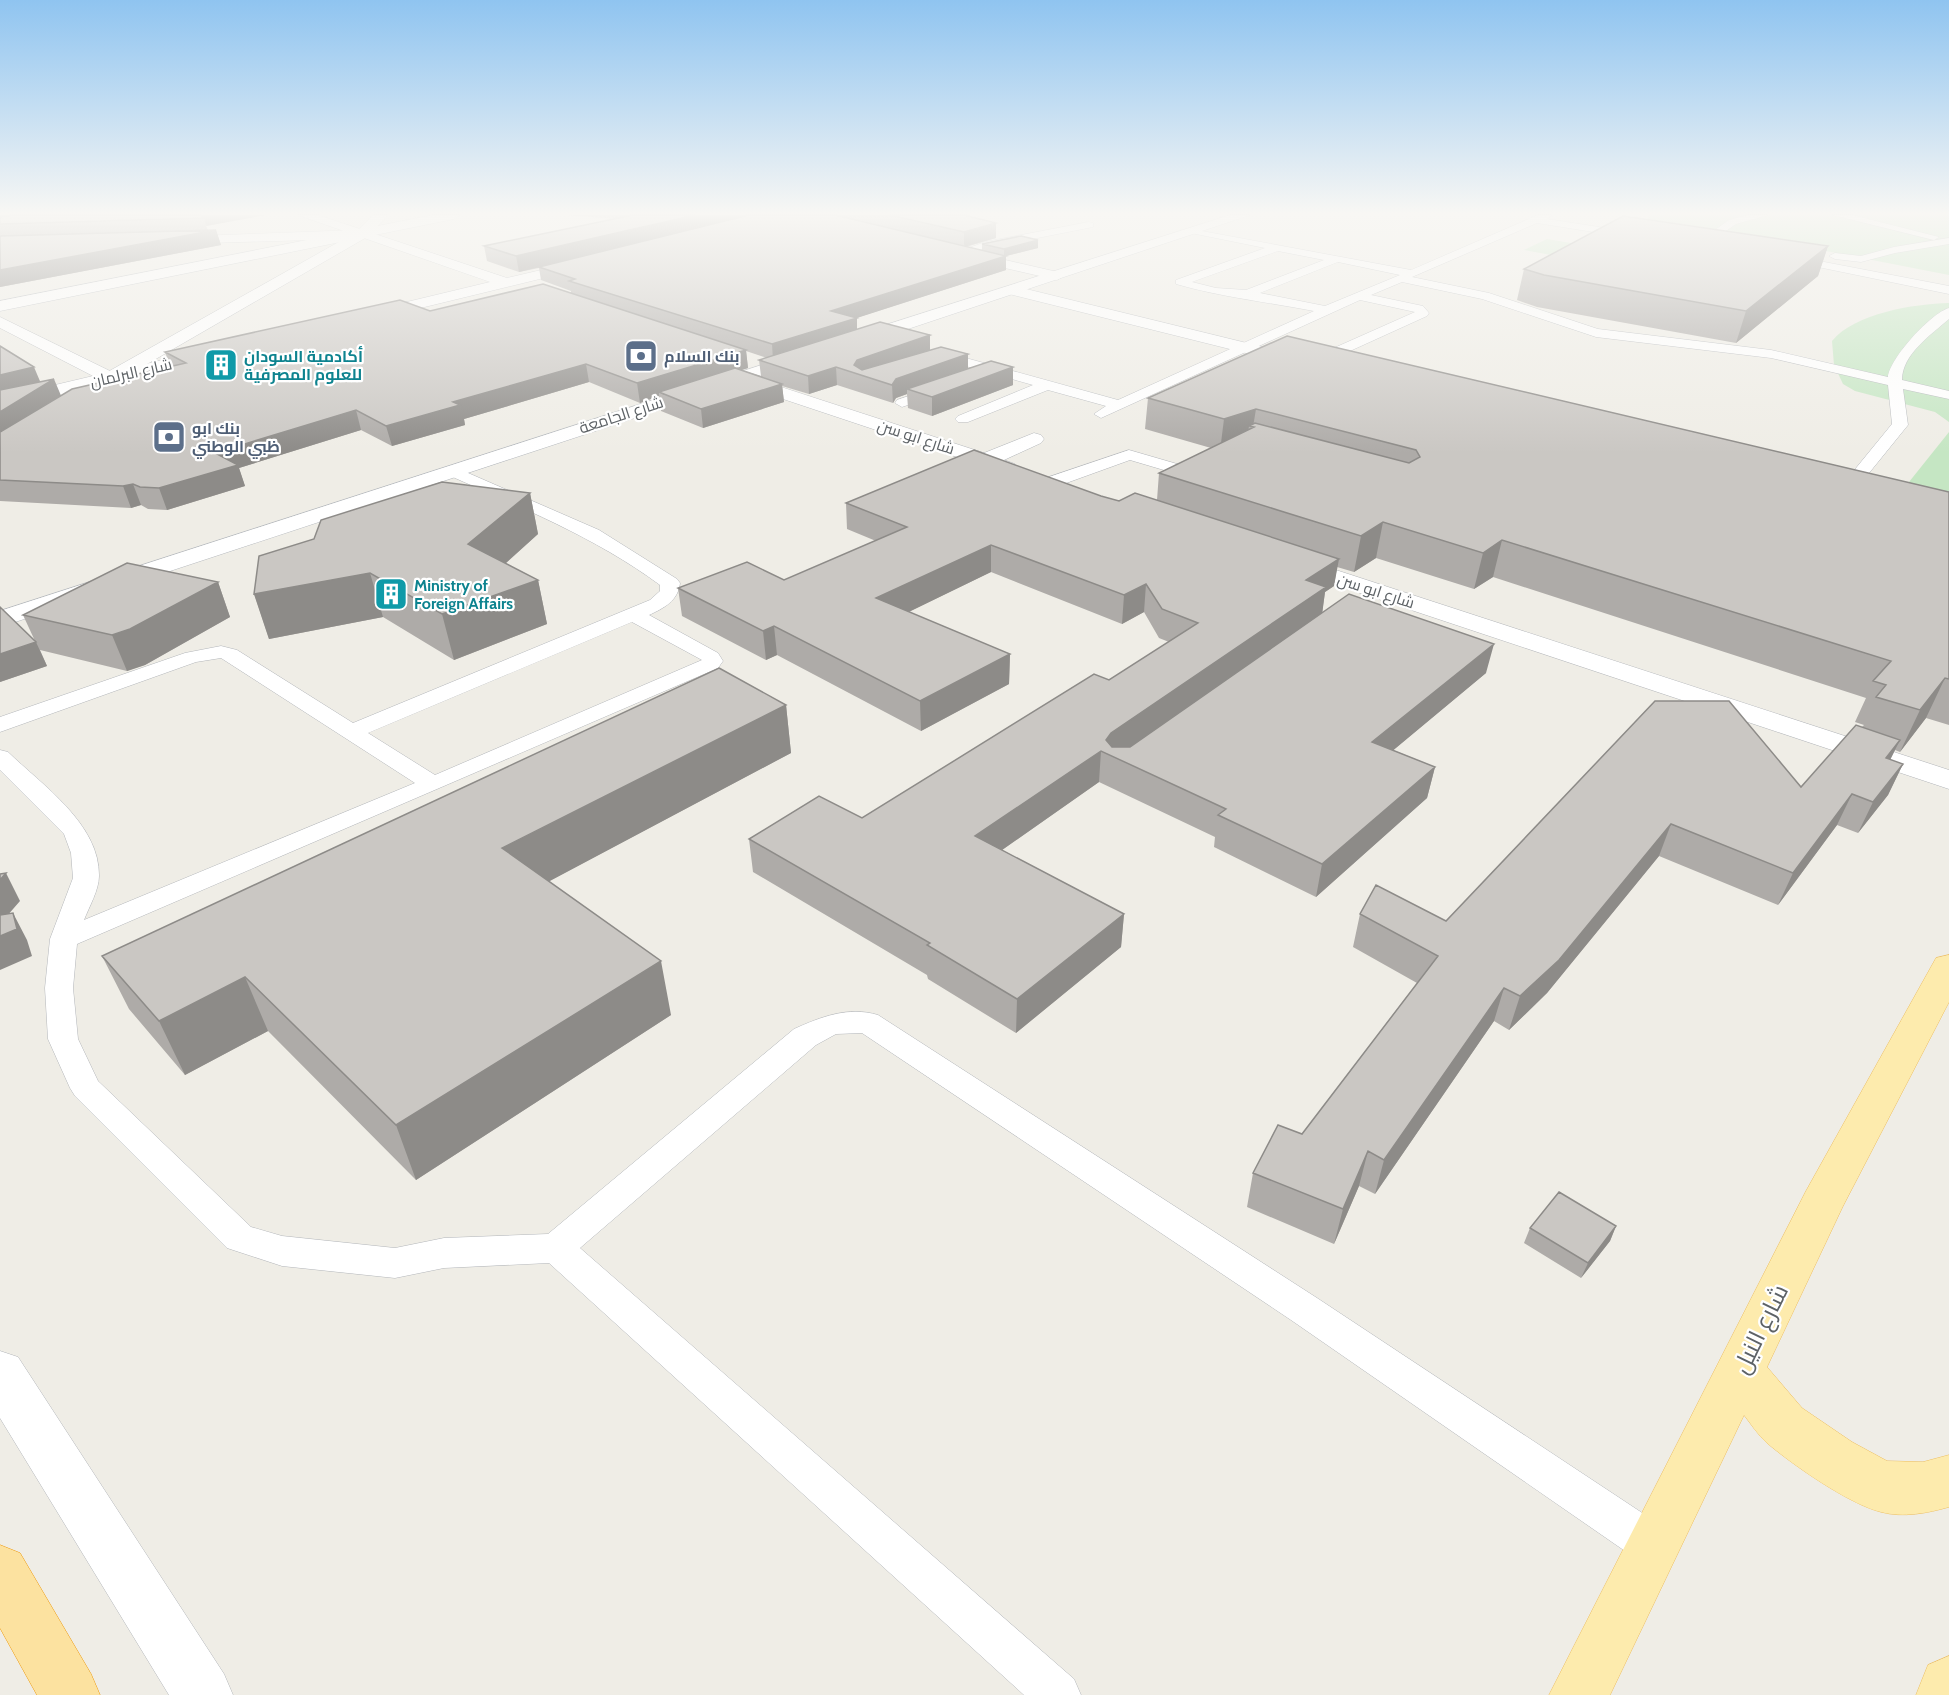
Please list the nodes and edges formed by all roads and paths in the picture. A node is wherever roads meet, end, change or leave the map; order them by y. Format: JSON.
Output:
{"nodes":[{"id":1,"x":60,"y":294,"type":"edge"},
{"id":2,"x":257,"y":294,"type":"edge"},
{"id":3,"x":460,"y":294,"type":"edge"},
{"id":4,"x":1004,"y":294,"type":"edge"},
{"id":5,"x":1027,"y":294,"type":"edge"},
{"id":6,"x":1247,"y":294,"type":"edge"},
{"id":7,"x":1369,"y":294,"type":"edge"},
{"id":8,"x":1477,"y":294,"type":"edge"},
{"id":9,"x":1362,"y":297,"type":"junction"},
{"id":10,"x":0,"y":306,"type":"edge"},
{"id":11,"x":1329,"y":311,"type":"junction"},
{"id":12,"x":1949,"y":312,"type":"edge"},
{"id":13,"x":360,"y":318,"type":"edge"},
{"id":14,"x":0,"y":322,"type":"edge"},
{"id":15,"x":1285,"y":329,"type":"junction"},
{"id":16,"x":1307,"y":334,"type":"dead end"},
{"id":17,"x":1329,"y":339,"type":"dead end"},
{"id":18,"x":1351,"y":345,"type":"junction"},
{"id":19,"x":1242,"y":347,"type":"junction"},
{"id":20,"x":224,"y":351,"type":"edge"},
{"id":21,"x":1310,"y":364,"type":"junction"},
{"id":22,"x":919,"y":366,"type":"edge"},
{"id":23,"x":742,"y":368,"type":"junction"},
{"id":24,"x":995,"y":370,"type":"junction"},
{"id":25,"x":1344,"y":372,"type":"edge"},
{"id":26,"x":110,"y":378,"type":"junction"},
{"id":27,"x":974,"y":378,"type":"edge"},
{"id":28,"x":1897,"y":384,"type":"junction"},
{"id":29,"x":954,"y":385,"type":"edge"},
{"id":30,"x":1047,"y":385,"type":"junction"},
{"id":31,"x":1949,"y":395,"type":"edge"},
{"id":32,"x":902,"y":403,"type":"dead end"},
{"id":33,"x":0,"y":404,"type":"edge"},
{"id":34,"x":1118,"y":405,"type":"junction"},
{"id":35,"x":1101,"y":414,"type":"dead end"},
{"id":36,"x":963,"y":419,"type":"dead end"},
{"id":37,"x":1034,"y":439,"type":"dead end"},
{"id":38,"x":0,"y":449,"type":"edge"},
{"id":39,"x":986,"y":460,"type":"junction"},
{"id":40,"x":1219,"y":461,"type":"edge"},
{"id":41,"x":452,"y":471,"type":"junction"},
{"id":42,"x":1052,"y":482,"type":"junction"},
{"id":43,"x":1820,"y":489,"type":"edge"},
{"id":44,"x":1085,"y":494,"type":"edge"},
{"id":45,"x":1842,"y":495,"type":"junction"},
{"id":46,"x":1863,"y":500,"type":"edge"},
{"id":47,"x":1274,"y":557,"type":"edge"},
{"id":48,"x":633,"y":614,"type":"junction"},
{"id":49,"x":0,"y":619,"type":"edge"},
{"id":50,"x":0,"y":725,"type":"edge"},
{"id":51,"x":353,"y":731,"type":"junction"},
{"id":52,"x":0,"y":757,"type":"edge"},
{"id":53,"x":1949,"y":780,"type":"edge"},
{"id":54,"x":433,"y":784,"type":"junction"},
{"id":55,"x":64,"y":939,"type":"junction"},
{"id":56,"x":1949,"y":968,"type":"edge"},
{"id":57,"x":556,"y":1248,"type":"junction"},
{"id":58,"x":1739,"y":1371,"type":"junction"},
{"id":59,"x":0,"y":1373,"type":"edge"},
{"id":60,"x":1949,"y":1481,"type":"edge"},
{"id":61,"x":1653,"y":1545,"type":"junction"},
{"id":62,"x":0,"y":1573,"type":"edge"},
{"id":63,"x":1949,"y":1686,"type":"edge"},
{"id":64,"x":70,"y":1695,"type":"edge"},
{"id":65,"x":203,"y":1695,"type":"edge"},
{"id":66,"x":1058,"y":1695,"type":"edge"},
{"id":67,"x":1579,"y":1695,"type":"edge"},
{"id":68,"x":1946,"y":1695,"type":"edge"}],
"edges":[{"from":1,"to":10,"type":"street"},
{"from":2,"to":26,"type":"street"},
{"from":3,"to":13,"type":"street"},
{"from":4,"to":23,"type":"street","name":"شارع الجامعة"},
{"from":5,"to":19,"type":"street"},
{"from":6,"to":11,"type":"lane"},
{"from":7,"to":9,"type":"lane"},
{"from":8,"to":28,"type":"lane"},
{"from":9,"to":11,"type":"lane"},
{"from":9,"to":18,"type":"lane"},
{"from":11,"to":15,"type":"lane"},
{"from":12,"to":28,"type":"lane"},
{"from":14,"to":26,"type":"street"},
{"from":15,"to":16,"type":"lane"},
{"from":15,"to":19,"type":"lane"},
{"from":17,"to":18,"type":"lane"},
{"from":18,"to":21,"type":"lane"},
{"from":19,"to":21,"type":"street"},
{"from":19,"to":34,"type":"lane"},
{"from":20,"to":26,"type":"street","name":"شارع البرلمان"},
{"from":21,"to":25,"type":"street"},
{"from":22,"to":24,"type":"lane"},
{"from":23,"to":39,"type":"street","name":"شارع ابو سن"},
{"from":23,"to":41,"type":"street","name":"شارع الجامعة"},
{"from":24,"to":27,"type":"lane"},
{"from":24,"to":30,"type":"lane"},
{"from":26,"to":33,"type":"street","name":"شارع البرلمان"},
{"from":26,"to":38,"type":"street"},
{"from":28,"to":31,"type":"lane"},
{"from":28,"to":45,"type":"lane"},
{"from":29,"to":32,"type":"lane"},
{"from":30,"to":34,"type":"lane"},
{"from":30,"to":36,"type":"lane"},
{"from":34,"to":35,"type":"lane"},
{"from":37,"to":39,"type":"street"},
{"from":39,"to":42,"type":"street","name":"شارع ابو سن"},
{"from":40,"to":42,"type":"lane"},
{"from":41,"to":48,"type":"lane"},
{"from":41,"to":49,"type":"street","name":"شارع الجامعة"},
{"from":42,"to":44,"type":"street","name":"شارع ابو سن"},
{"from":43,"to":45,"type":"street"},
{"from":45,"to":46,"type":"street"},
{"from":47,"to":53,"type":"street","name":"شارع ابو سن"},
{"from":48,"to":51,"type":"lane"},
{"from":48,"to":54,"type":"lane"},
{"from":50,"to":51,"type":"lane"},
{"from":51,"to":54,"type":"lane"},
{"from":52,"to":55,"type":"lane"},
{"from":54,"to":55,"type":"lane"},
{"from":55,"to":57,"type":"lane"},
{"from":56,"to":58,"type":"main road","name":"شارع النيل"},
{"from":57,"to":61,"type":"lane"},
{"from":57,"to":66,"type":"lane"},
{"from":58,"to":60,"type":"main road"},
{"from":58,"to":61,"type":"main road","name":"شارع النيل"},
{"from":59,"to":65,"type":"street"},
{"from":61,"to":67,"type":"main road","name":"شارع النيل"},
{"from":62,"to":64,"type":"highway"},
{"from":63,"to":68,"type":"main road"}]}
